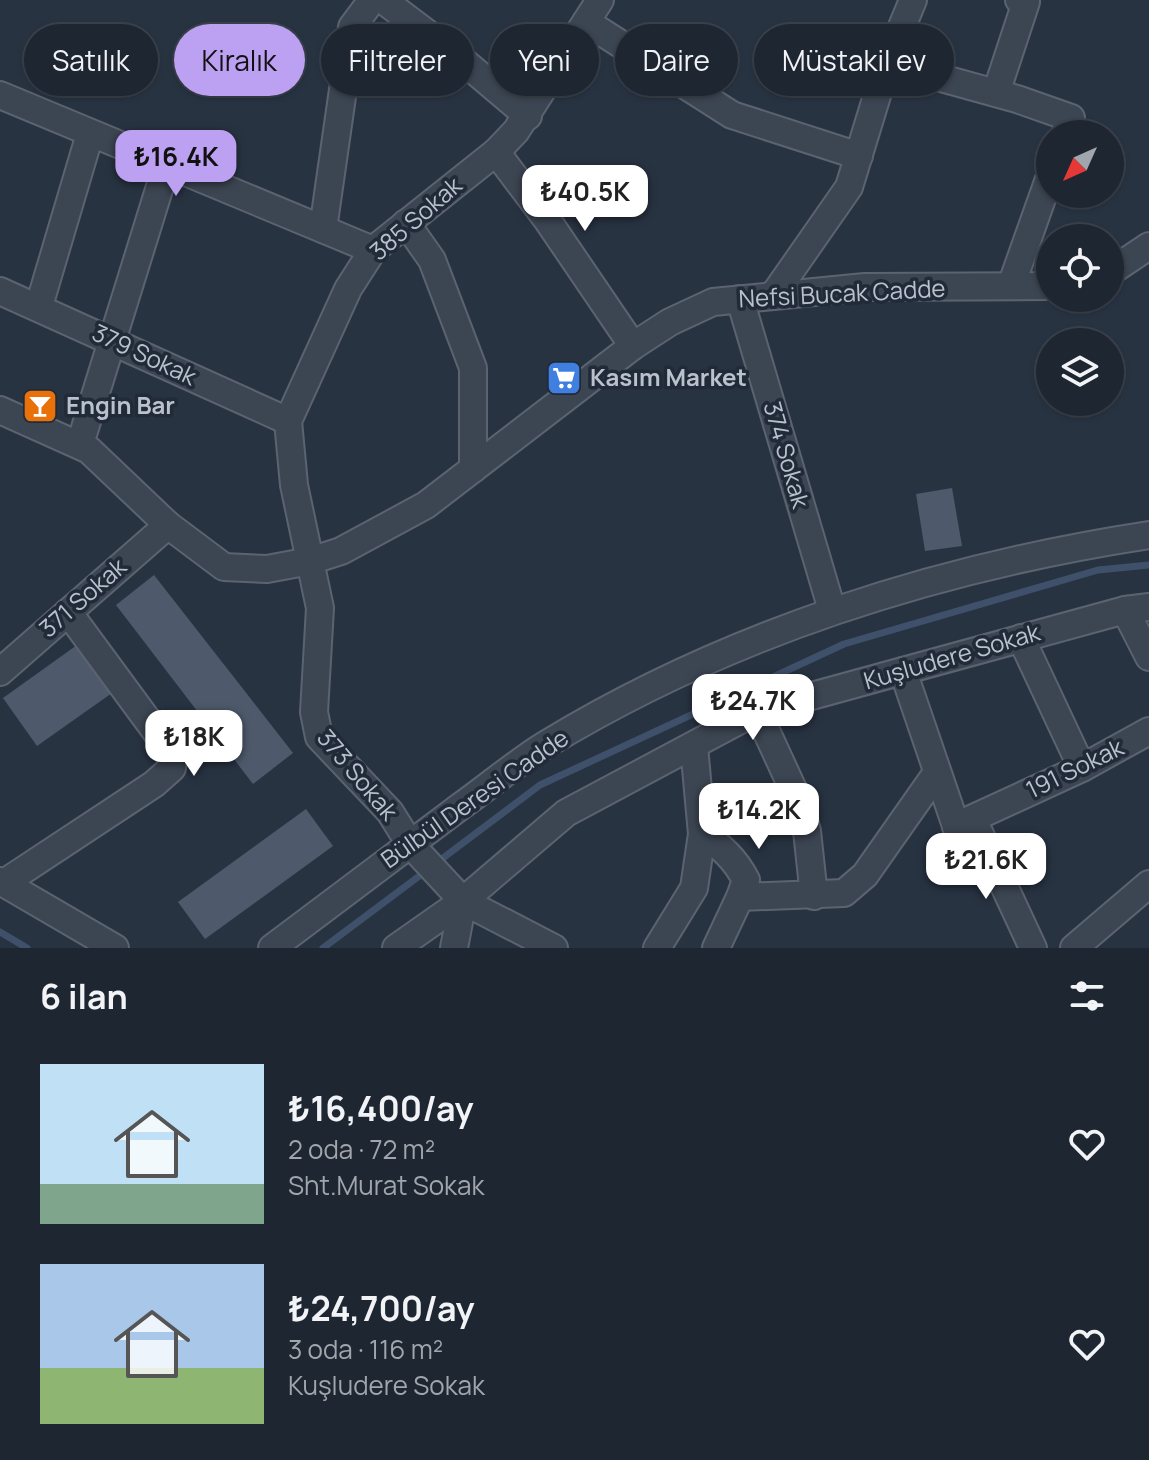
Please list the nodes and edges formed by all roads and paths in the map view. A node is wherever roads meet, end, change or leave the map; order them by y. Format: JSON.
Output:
{"nodes":[{"id":1,"x":600,"y":0,"type":"edge"},
{"id":2,"x":913,"y":0,"type":"edge"},
{"id":3,"x":1019,"y":0,"type":"edge"},
{"id":4,"x":366,"y":3,"type":"edge"},
{"id":5,"x":586,"y":22,"type":"junction"},
{"id":6,"x":903,"y":24,"type":"edge"},
{"id":7,"x":954,"y":81,"type":"edge"},
{"id":8,"x":996,"y":93,"type":"junction"},
{"id":9,"x":0,"y":95,"type":"edge"},
{"id":10,"x":877,"y":96,"type":"edge"},
{"id":11,"x":528,"y":116,"type":"junction"},
{"id":12,"x":1070,"y":120,"type":"edge"},
{"id":13,"x":90,"y":134,"type":"junction"},
{"id":14,"x":496,"y":152,"type":"junction"},
{"id":15,"x":859,"y":156,"type":"junction"},
{"id":16,"x":166,"y":167,"type":"junction"},
{"id":17,"x":1039,"y":208,"type":"edge"},
{"id":18,"x":406,"y":223,"type":"junction"},
{"id":19,"x":323,"y":229,"type":"junction"},
{"id":20,"x":1149,"y":246,"type":"edge"},
{"id":21,"x":373,"y":250,"type":"junction"},
{"id":22,"x":1124,"y":263,"type":"edge"},
{"id":23,"x":1011,"y":286,"type":"junction"},
{"id":24,"x":1036,"y":286,"type":"edge"},
{"id":25,"x":0,"y":291,"type":"edge"},
{"id":26,"x":773,"y":296,"type":"junction"},
{"id":27,"x":740,"y":299,"type":"junction"},
{"id":28,"x":39,"y":306,"type":"junction"},
{"id":29,"x":114,"y":341,"type":"junction"},
{"id":30,"x":633,"y":346,"type":"junction"},
{"id":31,"x":0,"y":410,"type":"edge"},
{"id":32,"x":288,"y":421,"type":"junction"},
{"id":33,"x":80,"y":444,"type":"junction"},
{"id":34,"x":473,"y":469,"type":"junction"},
{"id":35,"x":168,"y":525,"type":"junction"},
{"id":36,"x":1149,"y":535,"type":"edge"},
{"id":37,"x":310,"y":561,"type":"junction"},
{"id":38,"x":1137,"y":608,"type":"edge"},
{"id":39,"x":832,"y":610,"type":"junction"},
{"id":40,"x":68,"y":612,"type":"junction"},
{"id":41,"x":1021,"y":638,"type":"junction"},
{"id":42,"x":1149,"y":657,"type":"edge"},
{"id":43,"x":903,"y":671,"type":"junction"},
{"id":44,"x":0,"y":672,"type":"edge"},
{"id":45,"x":757,"y":711,"type":"junction"},
{"id":46,"x":1149,"y":731,"type":"edge"},
{"id":47,"x":694,"y":746,"type":"junction"},
{"id":48,"x":1082,"y":768,"type":"junction"},
{"id":49,"x":936,"y":774,"type":"junction"},
{"id":50,"x":956,"y":826,"type":"junction"},
{"id":51,"x":702,"y":834,"type":"junction"},
{"id":52,"x":410,"y":844,"type":"junction"},
{"id":53,"x":2,"y":882,"type":"edge"},
{"id":54,"x":1149,"y":884,"type":"edge"},
{"id":55,"x":814,"y":896,"type":"junction"},
{"id":56,"x":740,"y":897,"type":"junction"},
{"id":57,"x":463,"y":901,"type":"junction"},
{"id":58,"x":115,"y":948,"type":"edge"},
{"id":59,"x":272,"y":948,"type":"edge"},
{"id":60,"x":396,"y":948,"type":"edge"},
{"id":61,"x":454,"y":948,"type":"edge"},
{"id":62,"x":554,"y":948,"type":"edge"},
{"id":63,"x":657,"y":948,"type":"edge"},
{"id":64,"x":716,"y":948,"type":"edge"},
{"id":65,"x":1033,"y":948,"type":"edge"},
{"id":66,"x":1074,"y":948,"type":"edge"}],
"edges":[{"from":1,"to":5,"type":"street","name":"385 Sokak"},
{"from":2,"to":6,"type":"street"},
{"from":3,"to":8,"type":"street"},
{"from":4,"to":11,"type":"street"},
{"from":4,"to":19,"type":"street"},
{"from":5,"to":11,"type":"street","name":"385 Sokak"},
{"from":5,"to":15,"type":"street"},
{"from":7,"to":8,"type":"street"},
{"from":8,"to":12,"type":"street"},
{"from":9,"to":13,"type":"street"},
{"from":10,"to":15,"type":"street"},
{"from":11,"to":14,"type":"street","name":"385 Sokak"},
{"from":13,"to":16,"type":"street"},
{"from":13,"to":28,"type":"street"},
{"from":14,"to":18,"type":"street","name":"385 Sokak"},
{"from":14,"to":30,"type":"street"},
{"from":15,"to":26,"type":"street"},
{"from":16,"to":19,"type":"street"},
{"from":16,"to":29,"type":"street"},
{"from":17,"to":23,"type":"street"},
{"from":18,"to":21,"type":"street","name":"385 Sokak"},
{"from":18,"to":34,"type":"street"},
{"from":19,"to":21,"type":"street"},
{"from":20,"to":22,"type":"street"},
{"from":21,"to":32,"type":"street","name":"385 Sokak"},
{"from":23,"to":24,"type":"street","name":"Nefsi Bucak Cadde"},
{"from":23,"to":26,"type":"street","name":"Nefsi Bucak Cadde"},
{"from":25,"to":28,"type":"street","name":"379 Sokak"},
{"from":26,"to":27,"type":"street","name":"Nefsi Bucak Cadde"},
{"from":27,"to":30,"type":"street","name":"Nefsi Bucak Cadde"},
{"from":27,"to":39,"type":"street","name":"374 Sokak"},
{"from":28,"to":29,"type":"street","name":"379 Sokak"},
{"from":29,"to":32,"type":"street","name":"379 Sokak"},
{"from":29,"to":33,"type":"street"},
{"from":30,"to":34,"type":"street","name":"Nefsi Bucak Cadde"},
{"from":31,"to":33,"type":"street","name":"Nefsi Bucak Cadde"},
{"from":32,"to":37,"type":"street","name":"385 Sokak"},
{"from":33,"to":35,"type":"street","name":"Nefsi Bucak Cadde"},
{"from":34,"to":37,"type":"street","name":"Nefsi Bucak Cadde"},
{"from":35,"to":37,"type":"street","name":"Nefsi Bucak Cadde"},
{"from":35,"to":40,"type":"street","name":"371 Sokak"},
{"from":36,"to":39,"type":"street","name":"Bülbül Deresi Cadde"},
{"from":37,"to":52,"type":"street","name":"373 Sokak"},
{"from":38,"to":41,"type":"street","name":"Kuşludere Sokak"},
{"from":38,"to":42,"type":"street"},
{"from":39,"to":52,"type":"street","name":"Bülbül Deresi Cadde"},
{"from":40,"to":44,"type":"street","name":"371 Sokak"},
{"from":40,"to":53,"type":"street"},
{"from":41,"to":43,"type":"street","name":"Kuşludere Sokak"},
{"from":41,"to":48,"type":"street"},
{"from":43,"to":45,"type":"street","name":"Kuşludere Sokak"},
{"from":43,"to":49,"type":"street"},
{"from":45,"to":47,"type":"street","name":"Kuşludere Sokak"},
{"from":45,"to":55,"type":"street"},
{"from":46,"to":48,"type":"street","name":"191 Sokak"},
{"from":47,"to":51,"type":"street"},
{"from":47,"to":57,"type":"street","name":"Kuşludere Sokak"},
{"from":48,"to":50,"type":"street","name":"191 Sokak"},
{"from":49,"to":50,"type":"street"},
{"from":49,"to":55,"type":"street"},
{"from":50,"to":65,"type":"street"},
{"from":51,"to":56,"type":"street"},
{"from":51,"to":63,"type":"street"},
{"from":52,"to":57,"type":"street","name":"373 Sokak"},
{"from":52,"to":59,"type":"street","name":"Bülbül Deresi Cadde"},
{"from":53,"to":58,"type":"street"},
{"from":54,"to":66,"type":"street"},
{"from":55,"to":56,"type":"street"},
{"from":56,"to":64,"type":"street"},
{"from":57,"to":60,"type":"street","name":"Kuşludere Sokak"},
{"from":57,"to":61,"type":"street"},
{"from":57,"to":62,"type":"street","name":"373 Sokak"}]}
